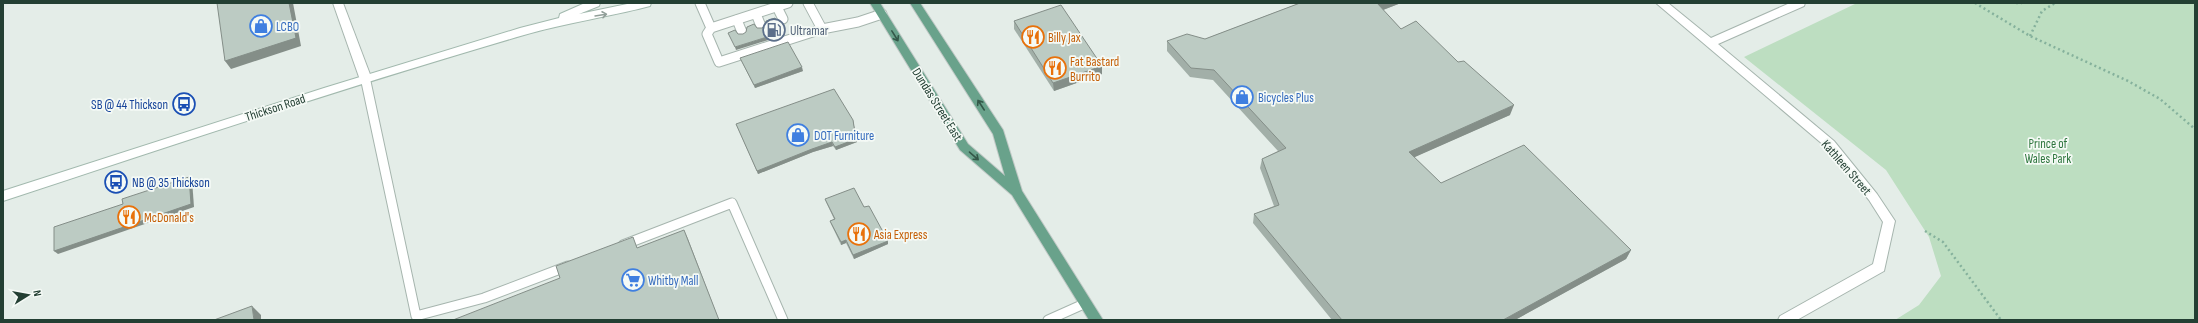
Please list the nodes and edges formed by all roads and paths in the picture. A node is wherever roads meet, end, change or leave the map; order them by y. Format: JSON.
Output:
{"nodes":[{"id":1,"x":338,"y":3,"type":"edge"},
{"id":2,"x":595,"y":3,"type":"edge"},
{"id":3,"x":646,"y":3,"type":"edge"},
{"id":4,"x":700,"y":3,"type":"edge"},
{"id":5,"x":788,"y":3,"type":"edge"},
{"id":6,"x":808,"y":3,"type":"edge"},
{"id":7,"x":875,"y":3,"type":"edge"},
{"id":8,"x":914,"y":3,"type":"edge"},
{"id":9,"x":1661,"y":3,"type":"edge"},
{"id":10,"x":1800,"y":3,"type":"edge"},
{"id":11,"x":1975,"y":3,"type":"edge"},
{"id":12,"x":2016,"y":3,"type":"edge"},
{"id":13,"x":2022,"y":3,"type":"edge"},
{"id":14,"x":2055,"y":3,"type":"edge"},
{"id":15,"x":777,"y":7,"type":"junction"},
{"id":16,"x":756,"y":14,"type":"junction"},
{"id":17,"x":882,"y":14,"type":"junction"},
{"id":18,"x":783,"y":19,"type":"dead end"},
{"id":19,"x":737,"y":20,"type":"junction"},
{"id":20,"x":548,"y":24,"type":"junction"},
{"id":21,"x":762,"y":26,"type":"edge"},
{"id":22,"x":711,"y":28,"type":"junction"},
{"id":23,"x":822,"y":28,"type":"junction"},
{"id":24,"x":742,"y":32,"type":"edge"},
{"id":25,"x":2030,"y":36,"type":"junction"},
{"id":26,"x":1710,"y":43,"type":"junction"},
{"id":27,"x":365,"y":78,"type":"junction"},
{"id":28,"x":2195,"y":129,"type":"edge"},
{"id":29,"x":1016,"y":192,"type":"junction"},
{"id":30,"x":3,"y":196,"type":"edge"},
{"id":31,"x":1926,"y":231,"type":"dead end"},
{"id":32,"x":611,"y":249,"type":"edge"},
{"id":33,"x":575,"y":263,"type":"edge"},
{"id":34,"x":1086,"y":303,"type":"junction"},
{"id":35,"x":783,"y":320,"type":"edge"},
{"id":36,"x":1048,"y":320,"type":"edge"},
{"id":37,"x":1096,"y":320,"type":"edge"},
{"id":38,"x":1784,"y":320,"type":"edge"},
{"id":39,"x":2000,"y":320,"type":"edge"}],
"edges":[{"from":1,"to":27,"type":"street"},
{"from":2,"to":20,"type":"street","name":"Thickson Road"},
{"from":20,"to":3,"type":"street","name":"Thickson Road","one_way":true},
{"from":4,"to":22,"type":"lane"},
{"from":5,"to":15,"type":"lane"},
{"from":6,"to":23,"type":"lane"},
{"from":7,"to":17,"type":"main road","name":"Dundas Street East"},
{"from":29,"to":8,"type":"main road","name":"Dundas Street East","one_way":true},
{"from":9,"to":26,"type":"street","name":"Kathleen Street"},
{"from":10,"to":26,"type":"street"},
{"from":11,"to":25,"type":"path"},
{"from":12,"to":13,"type":"path"},
{"from":14,"to":25,"type":"path"},
{"from":15,"to":16,"type":"lane"},
{"from":15,"to":18,"type":"lane"},
{"from":16,"to":19,"type":"lane"},
{"from":16,"to":21,"type":"lane"},
{"from":17,"to":23,"type":"lane"},
{"from":17,"to":29,"type":"main road","name":"Dundas Street East","one_way":true},
{"from":19,"to":22,"type":"lane"},
{"from":19,"to":24,"type":"lane"},
{"from":20,"to":27,"type":"street","name":"Thickson Road"},
{"from":22,"to":23,"type":"lane"},
{"from":25,"to":28,"type":"path"},
{"from":26,"to":38,"type":"street","name":"Kathleen Street"},
{"from":27,"to":30,"type":"street","name":"Thickson Road"},
{"from":27,"to":33,"type":"lane"},
{"from":29,"to":34,"type":"main road","name":"Dundas Street East"},
{"from":31,"to":39,"type":"path"},
{"from":32,"to":35,"type":"lane"},
{"from":34,"to":36,"type":"lane"},
{"from":34,"to":37,"type":"main road","name":"Dundas Street East"}]}
